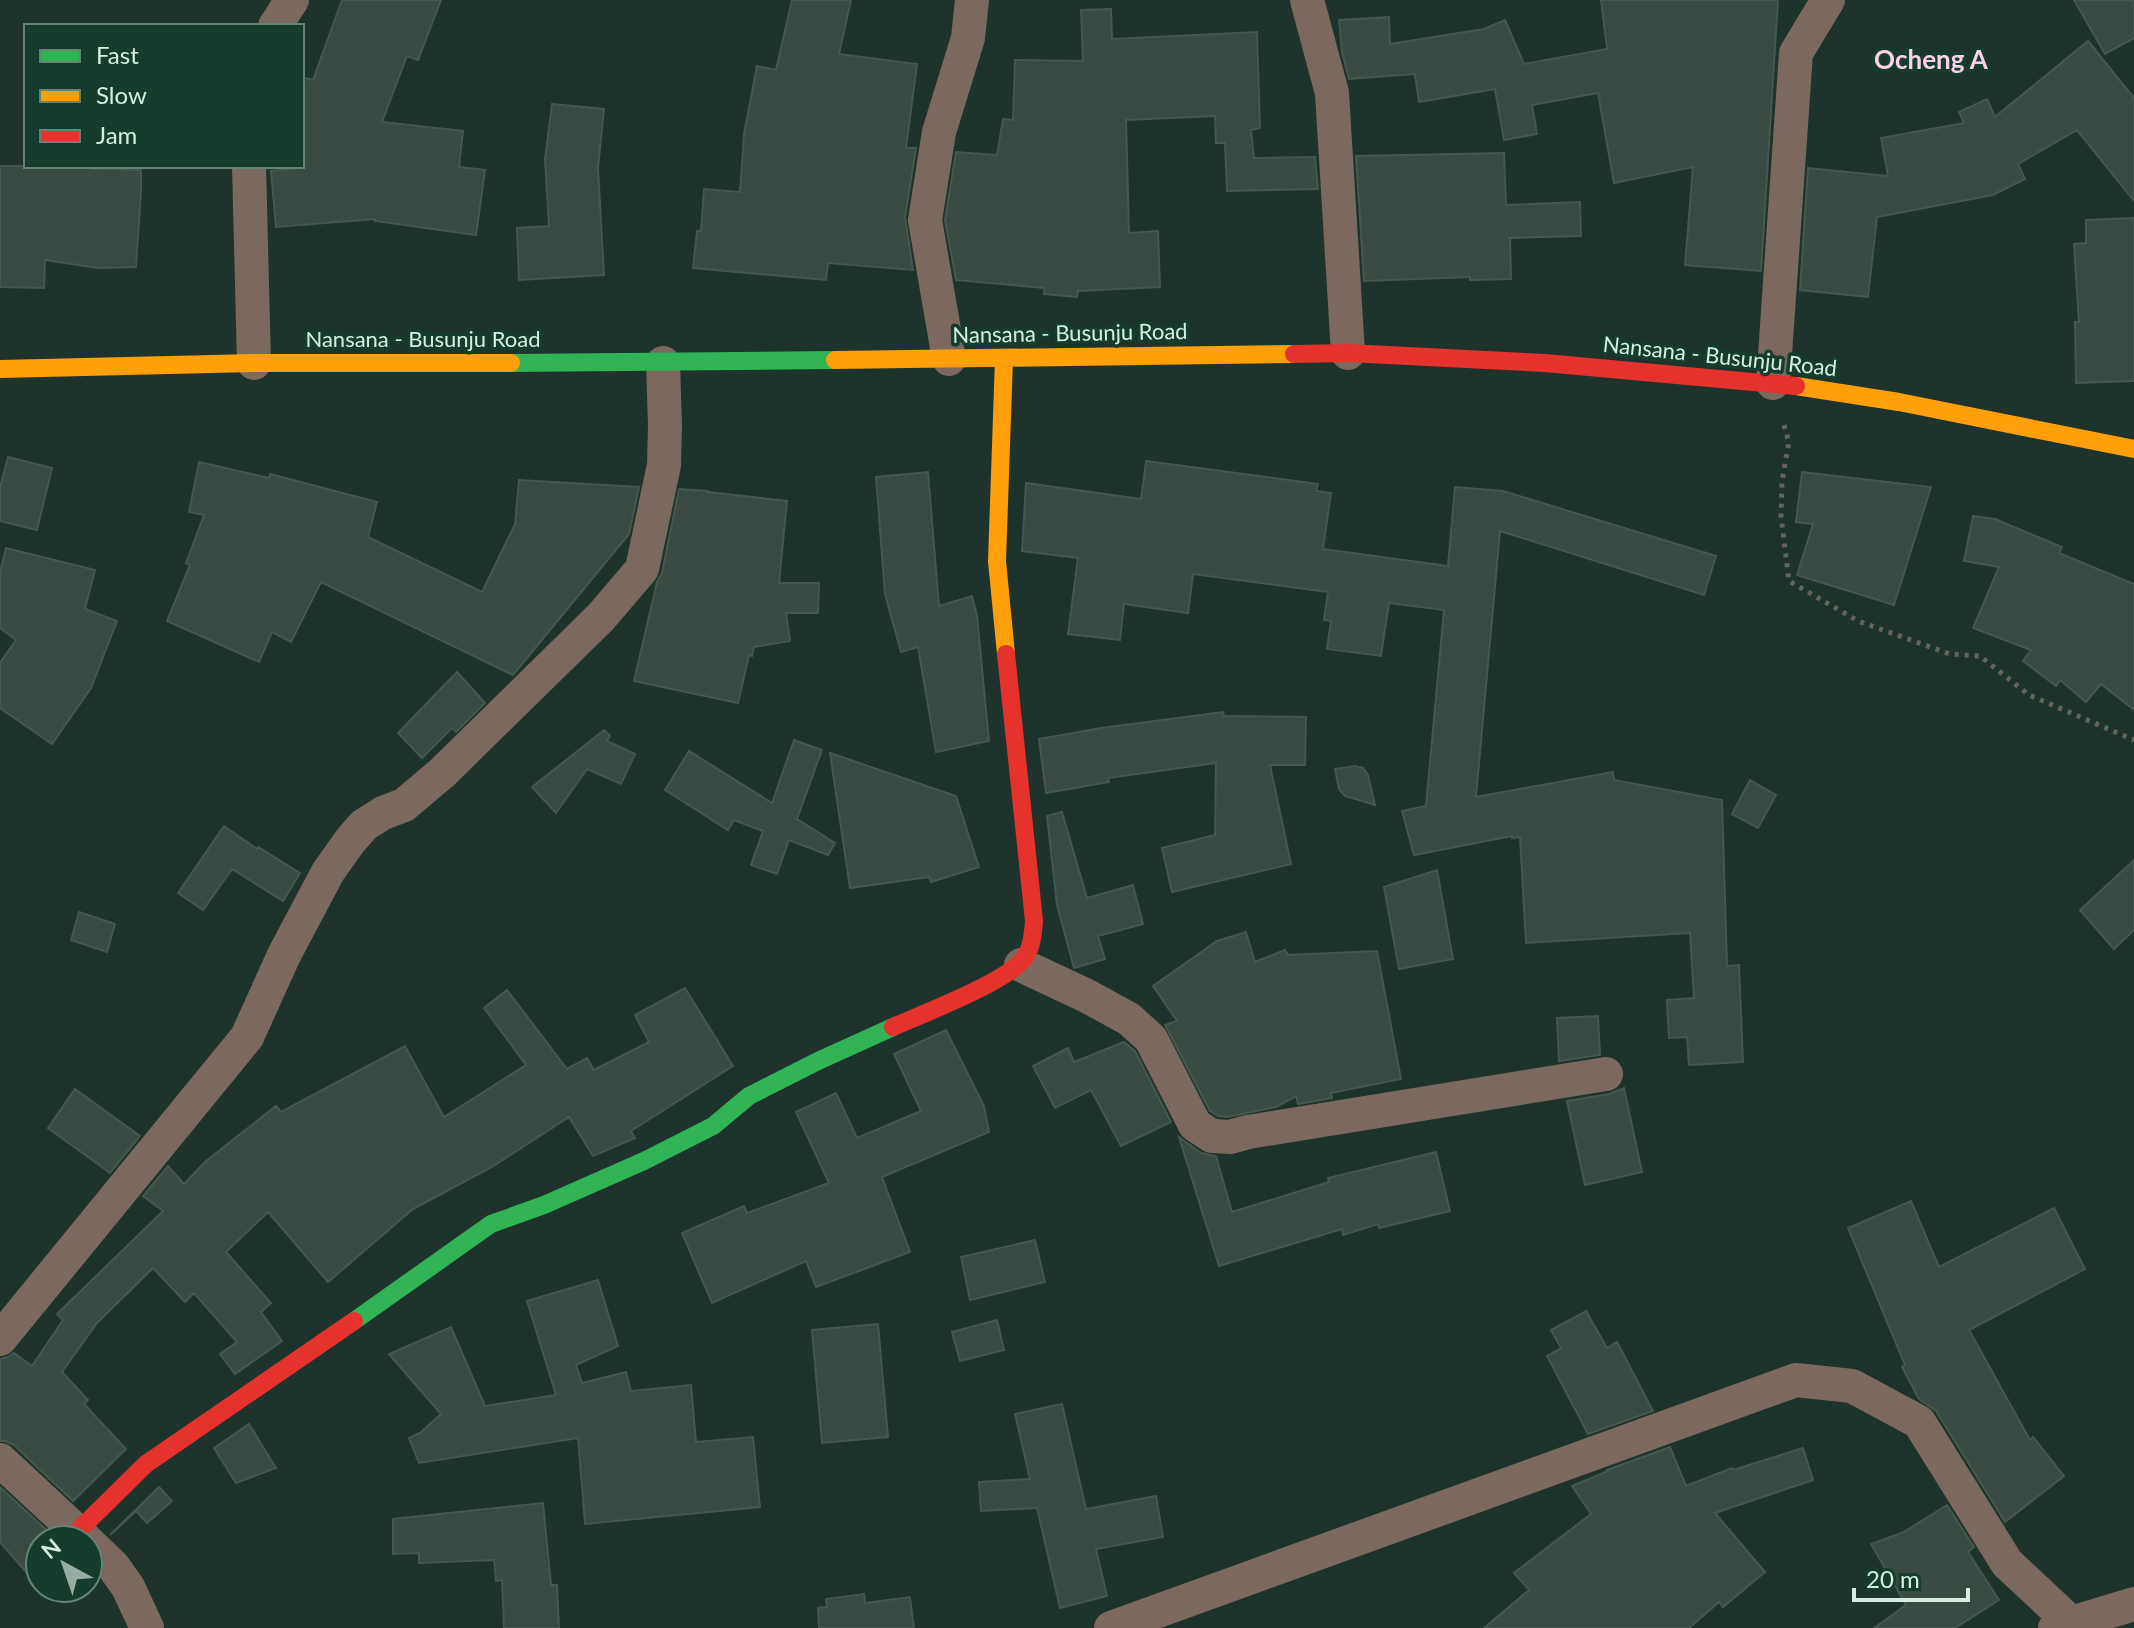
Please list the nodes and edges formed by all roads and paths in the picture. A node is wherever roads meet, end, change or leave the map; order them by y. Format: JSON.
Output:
{"nodes":[{"id":1,"x":292,"y":0,"type":"edge"},
{"id":2,"x":972,"y":0,"type":"edge"},
{"id":3,"x":1307,"y":0,"type":"edge"},
{"id":4,"x":1828,"y":0,"type":"edge"},
{"id":5,"x":276,"y":24,"type":"edge"},
{"id":6,"x":249,"y":168,"type":"edge"},
{"id":7,"x":1348,"y":353,"type":"junction"},
{"id":8,"x":949,"y":359,"type":"junction"},
{"id":9,"x":1004,"y":359,"type":"junction"},
{"id":10,"x":254,"y":363,"type":"junction"},
{"id":11,"x":663,"y":363,"type":"junction"},
{"id":12,"x":0,"y":369,"type":"edge"},
{"id":13,"x":1773,"y":383,"type":"junction"},
{"id":14,"x":2134,"y":449,"type":"edge"},
{"id":15,"x":2134,"y":740,"type":"edge"},
{"id":16,"x":1021,"y":965,"type":"junction"},
{"id":17,"x":1606,"y":1074,"type":"dead end"},
{"id":18,"x":0,"y":1339,"type":"edge"},
{"id":19,"x":0,"y":1460,"type":"edge"},
{"id":20,"x":69,"y":1524,"type":"edge"},
{"id":21,"x":96,"y":1524,"type":"edge"},
{"id":22,"x":104,"y":1557,"type":"edge"},
{"id":23,"x":2134,"y":1604,"type":"edge"},
{"id":24,"x":2062,"y":1625,"type":"edge"},
{"id":25,"x":147,"y":1628,"type":"edge"},
{"id":26,"x":1111,"y":1628,"type":"edge"}],
"edges":[{"from":1,"to":5,"type":"street"},
{"from":2,"to":8,"type":"street"},
{"from":3,"to":7,"type":"street"},
{"from":4,"to":13,"type":"street"},
{"from":6,"to":10,"type":"street"},
{"from":7,"to":9,"type":"main road","name":"Nansana - Busunju Road"},
{"from":7,"to":13,"type":"main road","name":"Nansana - Busunju Road"},
{"from":8,"to":9,"type":"main road","name":"Nansana - Busunju Road"},
{"from":8,"to":11,"type":"main road","name":"Nansana - Busunju Road"},
{"from":9,"to":16,"type":"main road"},
{"from":10,"to":11,"type":"main road","name":"Nansana - Busunju Road"},
{"from":10,"to":12,"type":"main road","name":"Nansana - Busunju Road"},
{"from":11,"to":18,"type":"street"},
{"from":13,"to":14,"type":"main road","name":"Nansana - Busunju Road"},
{"from":13,"to":15,"type":"path"},
{"from":16,"to":17,"type":"street"},
{"from":16,"to":21,"type":"main road"},
{"from":19,"to":20,"type":"street"},
{"from":22,"to":25,"type":"street"},
{"from":23,"to":24,"type":"street"},
{"from":24,"to":26,"type":"street"}]}
